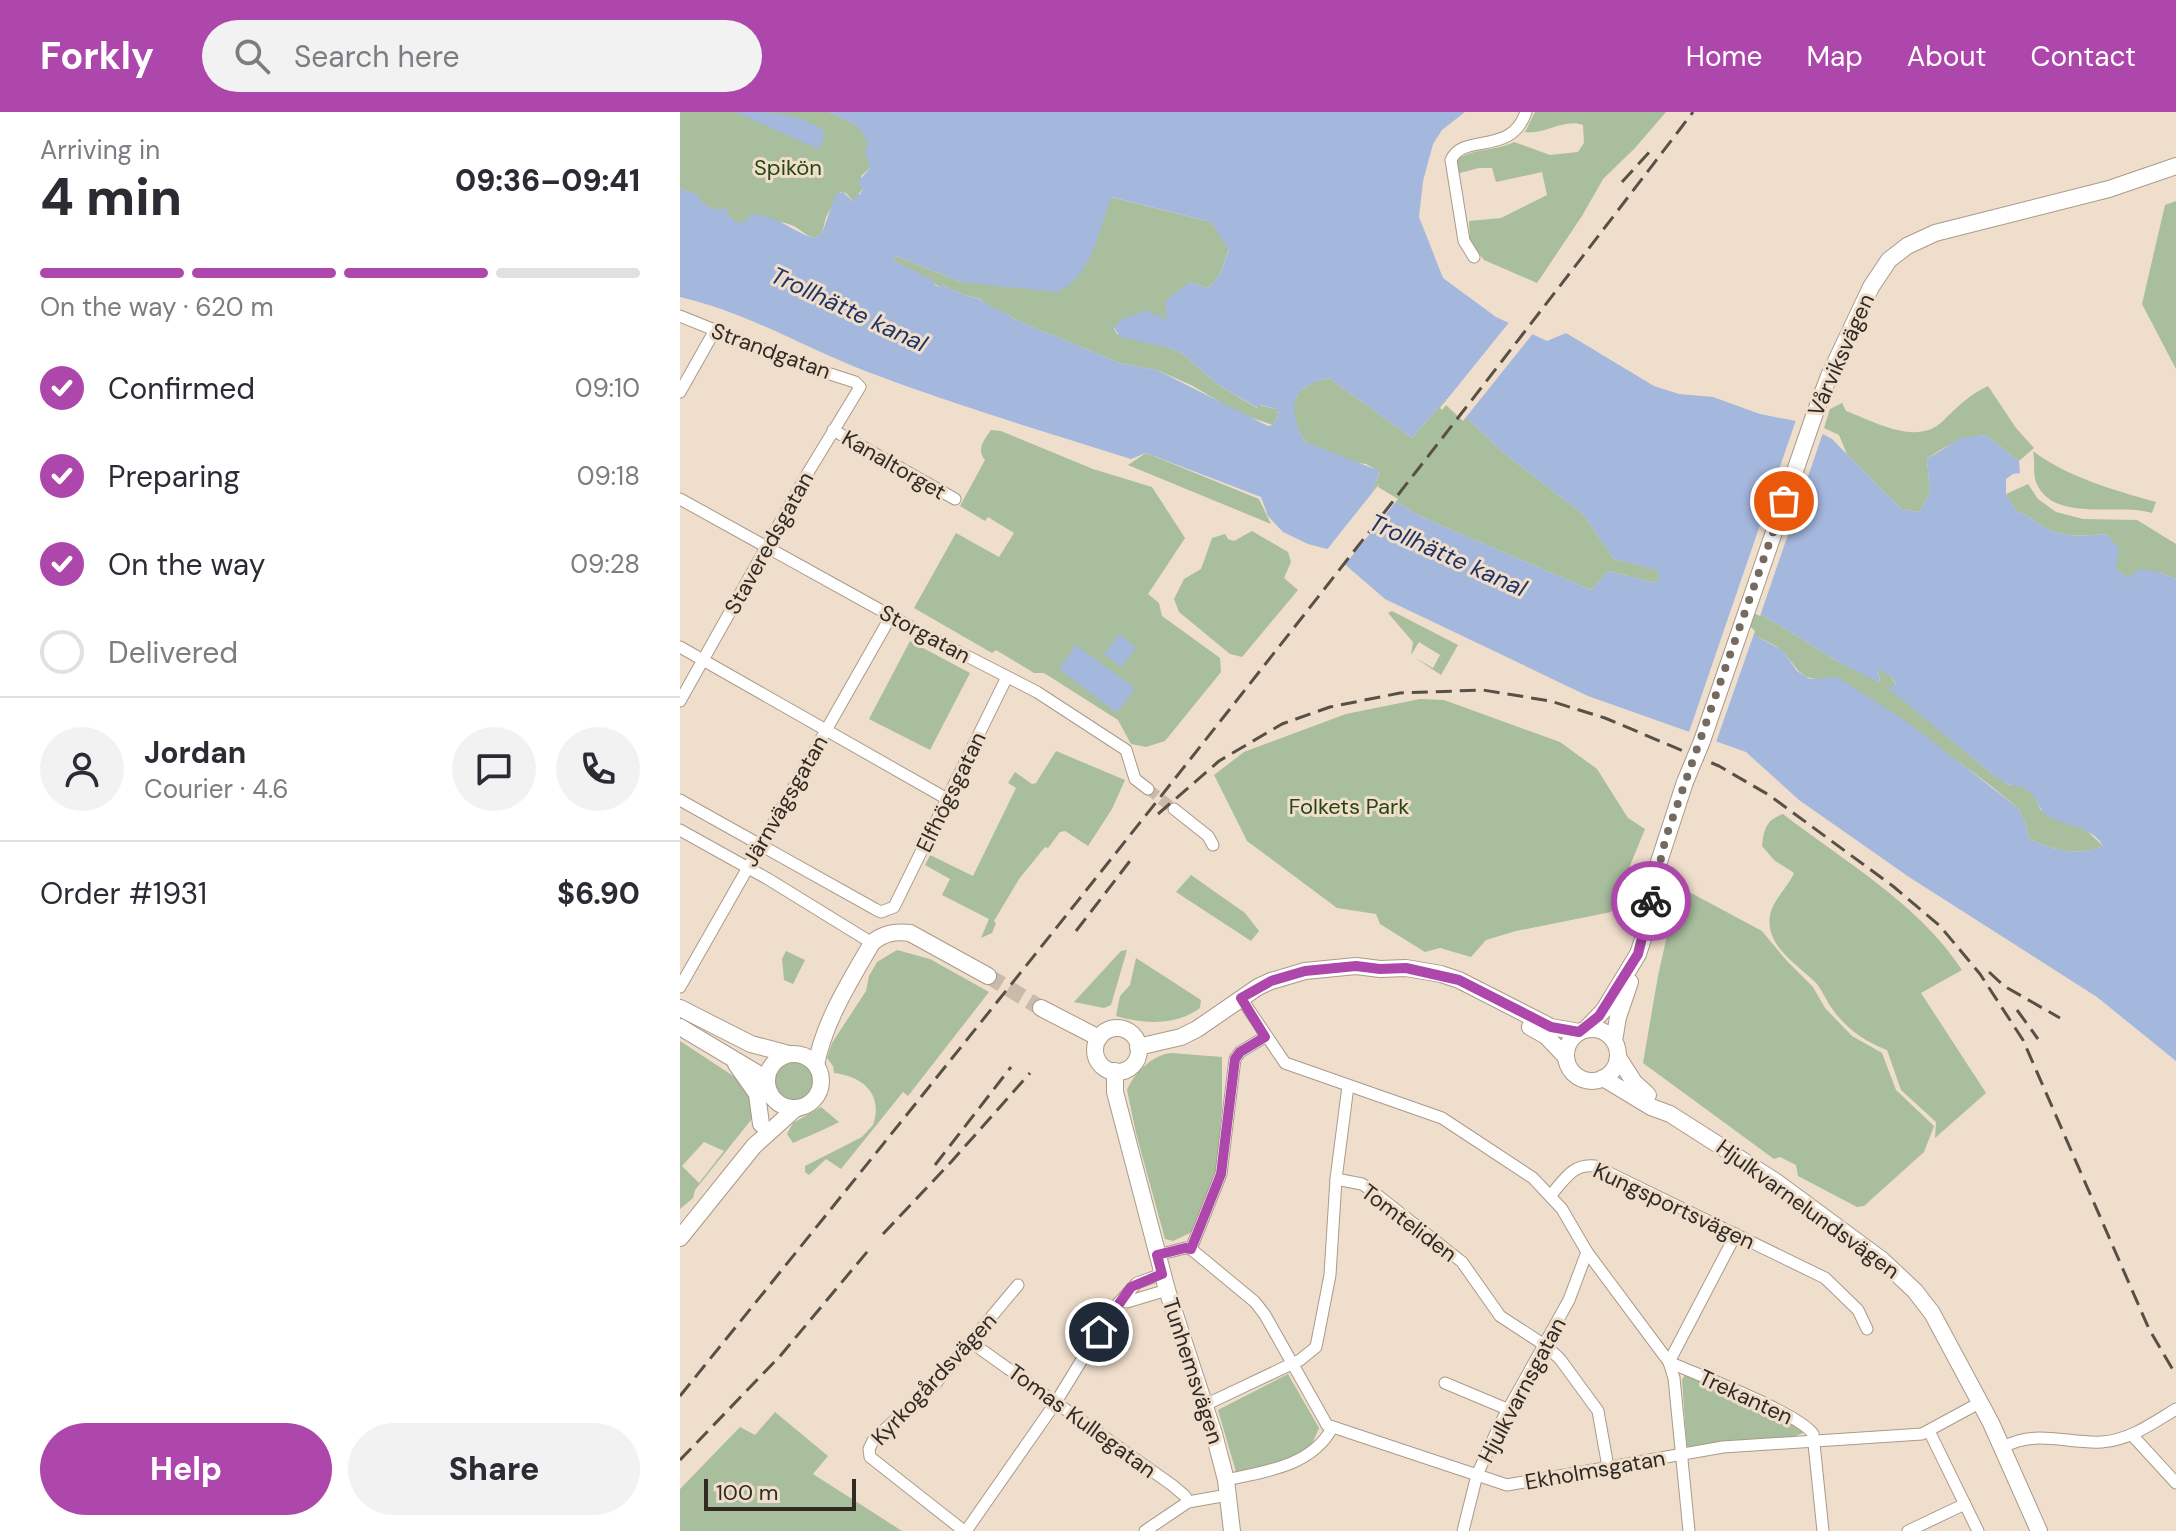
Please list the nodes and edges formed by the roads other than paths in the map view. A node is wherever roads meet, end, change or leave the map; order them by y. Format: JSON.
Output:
{"nodes":[{"id":1,"x":1526,"y":112,"type":"edge"},
{"id":2,"x":2176,"y":166,"type":"edge"},
{"id":3,"x":1474,"y":257,"type":"dead end"},
{"id":4,"x":680,"y":316,"type":"edge"},
{"id":5,"x":715,"y":330,"type":"junction"},
{"id":6,"x":860,"y":387,"type":"joint"},
{"id":7,"x":680,"y":392,"type":"edge"},
{"id":8,"x":833,"y":430,"type":"junction"},
{"id":9,"x":680,"y":499,"type":"edge"},
{"id":10,"x":955,"y":499,"type":"dead end"},
{"id":11,"x":765,"y":547,"type":"junction"},
{"id":12,"x":891,"y":616,"type":"junction"},
{"id":13,"x":680,"y":647,"type":"edge"},
{"id":14,"x":703,"y":660,"type":"junction"},
{"id":15,"x":1007,"y":677,"type":"junction"},
{"id":16,"x":680,"y":701,"type":"edge"},
{"id":17,"x":826,"y":731,"type":"junction"},
{"id":18,"x":1148,"y":789,"type":"tunnel mouth"},
{"id":19,"x":680,"y":800,"type":"edge"},
{"id":20,"x":949,"y":800,"type":"junction"},
{"id":21,"x":1174,"y":809,"type":"tunnel mouth"},
{"id":22,"x":680,"y":830,"type":"edge"},
{"id":23,"x":1213,"y":845,"type":"dead end"},
{"id":24,"x":761,"y":847,"type":"junction"},
{"id":25,"x":747,"y":867,"type":"junction"},
{"id":26,"x":872,"y":943,"type":"junction"},
{"id":27,"x":1638,"y":954,"type":"junction"},
{"id":28,"x":1380,"y":969,"type":"junction"},
{"id":29,"x":988,"y":976,"type":"tunnel mouth"},
{"id":30,"x":680,"y":987,"type":"edge"},
{"id":31,"x":1241,"y":998,"type":"junction"},
{"id":32,"x":680,"y":1008,"type":"edge"},
{"id":33,"x":1041,"y":1008,"type":"tunnel mouth"},
{"id":34,"x":835,"y":1010,"type":"junction"},
{"id":35,"x":680,"y":1027,"type":"edge"},
{"id":36,"x":1582,"y":1031,"type":"junction"},
{"id":37,"x":1265,"y":1037,"type":"junction"},
{"id":38,"x":1099,"y":1038,"type":"junction"},
{"id":39,"x":1138,"y":1047,"type":"junction"},
{"id":40,"x":1616,"y":1049,"type":"junction"},
{"id":41,"x":727,"y":1054,"type":"junction"},
{"id":42,"x":794,"y":1054,"type":"junction"},
{"id":43,"x":1566,"y":1057,"type":"junction"},
{"id":44,"x":816,"y":1065,"type":"junction"},
{"id":45,"x":1115,"y":1071,"type":"junction"},
{"id":46,"x":1603,"y":1078,"type":"junction"},
{"id":47,"x":767,"y":1079,"type":"junction"},
{"id":48,"x":1348,"y":1086,"type":"junction"},
{"id":49,"x":774,"y":1099,"type":"junction"},
{"id":50,"x":796,"y":1108,"type":"junction"},
{"id":51,"x":1670,"y":1114,"type":"junction"},
{"id":52,"x":761,"y":1124,"type":"junction"},
{"id":53,"x":754,"y":1146,"type":"junction"},
{"id":54,"x":1336,"y":1179,"type":"junction"},
{"id":55,"x":1551,"y":1195,"type":"junction"},
{"id":56,"x":681,"y":1234,"type":"edge"},
{"id":57,"x":1736,"y":1234,"type":"junction"},
{"id":58,"x":1191,"y":1249,"type":"junction"},
{"id":59,"x":1587,"y":1252,"type":"junction"},
{"id":60,"x":1157,"y":1255,"type":"junction"},
{"id":61,"x":1162,"y":1274,"type":"junction"},
{"id":62,"x":1018,"y":1285,"type":"dead end"},
{"id":63,"x":1167,"y":1290,"type":"junction"},
{"id":64,"x":1122,"y":1301,"type":"junction"},
{"id":65,"x":1867,"y":1329,"type":"dead end"},
{"id":66,"x":972,"y":1343,"type":"junction"},
{"id":67,"x":1546,"y":1346,"type":"junction"},
{"id":68,"x":1669,"y":1362,"type":"junction"},
{"id":69,"x":1291,"y":1364,"type":"junction"},
{"id":70,"x":1445,"y":1383,"type":"dead end"},
{"id":71,"x":1056,"y":1402,"type":"junction"},
{"id":72,"x":1981,"y":1402,"type":"junction"},
{"id":73,"x":1205,"y":1405,"type":"junction"},
{"id":74,"x":1507,"y":1409,"type":"junction"},
{"id":75,"x":2176,"y":1409,"type":"edge"},
{"id":76,"x":1332,"y":1428,"type":"junction"},
{"id":77,"x":1929,"y":1431,"type":"junction"},
{"id":78,"x":2132,"y":1435,"type":"junction"},
{"id":79,"x":1814,"y":1442,"type":"junction"},
{"id":80,"x":2004,"y":1447,"type":"junction"},
{"id":81,"x":1682,"y":1456,"type":"junction"},
{"id":82,"x":1608,"y":1467,"type":"junction"},
{"id":83,"x":1477,"y":1475,"type":"junction"},
{"id":84,"x":2176,"y":1483,"type":"edge"},
{"id":85,"x":1227,"y":1488,"type":"junction"},
{"id":86,"x":1188,"y":1502,"type":"junction"},
{"id":87,"x":1965,"y":1504,"type":"junction"},
{"id":88,"x":965,"y":1531,"type":"edge"},
{"id":89,"x":1145,"y":1531,"type":"edge"},
{"id":90,"x":1232,"y":1531,"type":"edge"},
{"id":91,"x":1463,"y":1531,"type":"edge"},
{"id":92,"x":1689,"y":1531,"type":"edge"},
{"id":93,"x":1823,"y":1531,"type":"edge"},
{"id":94,"x":1908,"y":1531,"type":"edge"},
{"id":95,"x":1978,"y":1531,"type":"edge"},
{"id":96,"x":2039,"y":1531,"type":"edge"}],
"edges":[{"from":1,"to":3,"type":"street"},
{"from":2,"to":27,"type":"street","name":"Vårviksvägen","bridge":true},
{"from":4,"to":5,"type":"street","name":"Strandgatan"},
{"from":5,"to":6,"type":"street","name":"Strandgatan"},
{"from":5,"to":7,"type":"street"},
{"from":6,"to":8,"type":"street","name":"Staveredsgatan"},
{"from":8,"to":10,"type":"street","name":"Kanaltorget"},
{"from":8,"to":11,"type":"street","name":"Staveredsgatan"},
{"from":9,"to":11,"type":"street","name":"Storgatan"},
{"from":11,"to":12,"type":"street","name":"Storgatan"},
{"from":11,"to":14,"type":"street","name":"Staveredsgatan"},
{"from":12,"to":15,"type":"street","name":"Storgatan"},
{"from":12,"to":17,"type":"street","name":"Järnvägsgatan"},
{"from":13,"to":14,"type":"street"},
{"from":14,"to":16,"type":"street","name":"Staveredsgatan"},
{"from":14,"to":17,"type":"street"},
{"from":15,"to":18,"type":"street","name":"Storgatan"},
{"from":15,"to":20,"type":"street","name":"Elfhögsgatan"},
{"from":17,"to":20,"type":"street"},
{"from":17,"to":24,"type":"street","name":"Järnvägsgatan"},
{"from":19,"to":24,"type":"street"},
{"from":20,"to":24,"type":"street","name":"Elfhögsgatan"},
{"from":21,"to":23,"type":"street"},
{"from":22,"to":25,"type":"street"},
{"from":24,"to":25,"type":"street","name":"Järnvägsgatan"},
{"from":25,"to":26,"type":"street"},
{"from":25,"to":30,"type":"street","name":"Järnvägsgatan"},
{"from":26,"to":29,"type":"street"},
{"from":26,"to":34,"type":"street"},
{"from":27,"to":36,"type":"street"},
{"from":27,"to":40,"type":"street"},
{"from":28,"to":31,"type":"street"},
{"from":28,"to":36,"type":"street"},
{"from":28,"to":43,"type":"street"},
{"from":31,"to":37,"type":"street"},
{"from":31,"to":39,"type":"street"},
{"from":32,"to":42,"type":"street"},
{"from":33,"to":38,"type":"street"},
{"from":34,"to":42,"type":"street"},
{"from":34,"to":44,"type":"street"},
{"from":35,"to":41,"type":"street"},
{"from":36,"to":40,"type":"street"},
{"from":36,"to":43,"type":"street"},
{"from":37,"to":48,"type":"street"},
{"from":37,"to":58,"type":"street"},
{"from":38,"to":39,"type":"street"},
{"from":38,"to":45,"type":"street"},
{"from":39,"to":45,"type":"street"},
{"from":40,"to":46,"type":"street"},
{"from":40,"to":51,"type":"street","name":"Hjulkvarnelundsvägen"},
{"from":41,"to":47,"type":"street"},
{"from":41,"to":52,"type":"street"},
{"from":42,"to":44,"type":"street"},
{"from":42,"to":47,"type":"street"},
{"from":43,"to":46,"type":"street"},
{"from":44,"to":50,"type":"street"},
{"from":45,"to":60,"type":"street","name":"Tunhemsvägen"},
{"from":46,"to":51,"type":"street","name":"Hjulkvarnelundsvägen"},
{"from":47,"to":49,"type":"street"},
{"from":48,"to":54,"type":"street"},
{"from":48,"to":55,"type":"street"},
{"from":49,"to":50,"type":"street"},
{"from":49,"to":52,"type":"street"},
{"from":50,"to":53,"type":"street"},
{"from":51,"to":72,"type":"street","name":"Hjulkvarnelundsvägen"},
{"from":52,"to":53,"type":"street"},
{"from":53,"to":56,"type":"street"},
{"from":54,"to":67,"type":"street","name":"Tomteliden"},
{"from":54,"to":69,"type":"street"},
{"from":55,"to":57,"type":"street","name":"Kungsportsvägen"},
{"from":55,"to":59,"type":"street"},
{"from":57,"to":65,"type":"street","name":"Kungsportsvägen"},
{"from":57,"to":68,"type":"street"},
{"from":58,"to":60,"type":"street"},
{"from":58,"to":69,"type":"street"},
{"from":59,"to":67,"type":"street","name":"Hjulkvarnsgatan"},
{"from":59,"to":68,"type":"street"},
{"from":60,"to":61,"type":"street","name":"Tunhemsvägen"},
{"from":61,"to":63,"type":"street","name":"Tunhemsvägen"},
{"from":61,"to":64,"type":"street"},
{"from":62,"to":66,"type":"street","name":"Kyrkogårdsvägen"},
{"from":63,"to":64,"type":"street"},
{"from":63,"to":73,"type":"street","name":"Tunhemsvägen"},
{"from":64,"to":71,"type":"street"},
{"from":66,"to":71,"type":"street","name":"Tomas Kullegatan"},
{"from":66,"to":88,"type":"street","name":"Kyrkogårdsvägen"},
{"from":67,"to":74,"type":"street","name":"Hjulkvarnsgatan"},
{"from":67,"to":82,"type":"street","name":"Tomteliden"},
{"from":68,"to":79,"type":"street","name":"Trekanten"},
{"from":68,"to":81,"type":"street"},
{"from":69,"to":73,"type":"street"},
{"from":69,"to":76,"type":"street"},
{"from":70,"to":74,"type":"street"},
{"from":71,"to":86,"type":"street","name":"Tomas Kullegatan"},
{"from":71,"to":88,"type":"street"},
{"from":72,"to":77,"type":"street","name":"Ekholmsgatan"},
{"from":72,"to":80,"type":"street","name":"Hjulkvarnelundsvägen"},
{"from":73,"to":85,"type":"street","name":"Tunhemsvägen"},
{"from":74,"to":83,"type":"street","name":"Hjulkvarnsgatan"},
{"from":75,"to":78,"type":"street"},
{"from":76,"to":83,"type":"street","name":"Ekholmsgatan"},
{"from":76,"to":85,"type":"street"},
{"from":77,"to":79,"type":"street","name":"Ekholmsgatan"},
{"from":77,"to":87,"type":"street"},
{"from":78,"to":80,"type":"street"},
{"from":78,"to":84,"type":"street"},
{"from":79,"to":81,"type":"street","name":"Ekholmsgatan"},
{"from":79,"to":93,"type":"street"},
{"from":80,"to":96,"type":"street","name":"Hjulkvarnelundsvägen"},
{"from":81,"to":82,"type":"street","name":"Ekholmsgatan"},
{"from":81,"to":92,"type":"street"},
{"from":82,"to":83,"type":"street","name":"Ekholmsgatan"},
{"from":83,"to":91,"type":"street","name":"Hjulkvarnsgatan"},
{"from":85,"to":86,"type":"street"},
{"from":85,"to":90,"type":"street","name":"Tunhemsvägen"},
{"from":86,"to":89,"type":"street"},
{"from":87,"to":94,"type":"street"},
{"from":87,"to":95,"type":"street"}]}
